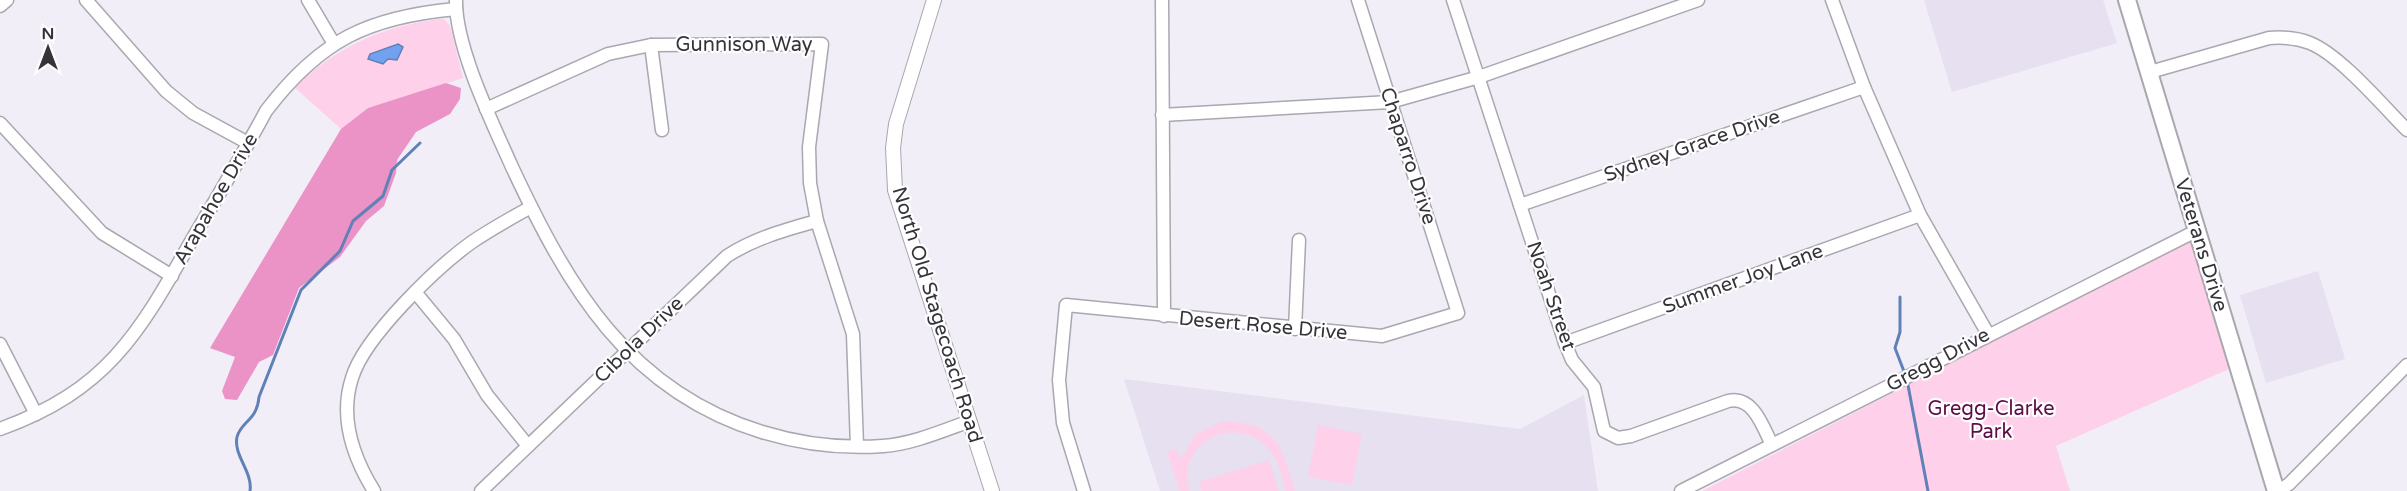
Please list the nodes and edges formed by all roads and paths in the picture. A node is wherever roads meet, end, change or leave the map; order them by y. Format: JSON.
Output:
{"nodes":[{"id":1,"x":7,"y":0,"type":"edge"},
{"id":2,"x":86,"y":0,"type":"edge"},
{"id":3,"x":308,"y":0,"type":"edge"},
{"id":4,"x":934,"y":0,"type":"edge"},
{"id":5,"x":1162,"y":0,"type":"edge"},
{"id":6,"x":1358,"y":0,"type":"edge"},
{"id":7,"x":1454,"y":0,"type":"edge"},
{"id":8,"x":1698,"y":0,"type":"edge"},
{"id":9,"x":1832,"y":0,"type":"edge"},
{"id":10,"x":2127,"y":0,"type":"edge"},
{"id":11,"x":456,"y":5,"type":"edge"},
{"id":12,"x":0,"y":6,"type":"edge"},
{"id":13,"x":334,"y":44,"type":"junction"},
{"id":14,"x":651,"y":45,"type":"junction"},
{"id":15,"x":2150,"y":72,"type":"junction"},
{"id":16,"x":1479,"y":77,"type":"junction"},
{"id":17,"x":1864,"y":87,"type":"junction"},
{"id":18,"x":1390,"y":102,"type":"junction"},
{"id":19,"x":486,"y":109,"type":"junction"},
{"id":20,"x":1162,"y":115,"type":"junction"},
{"id":21,"x":0,"y":123,"type":"edge"},
{"id":22,"x":662,"y":130,"type":"dead end"},
{"id":23,"x":2407,"y":130,"type":"edge"},
{"id":24,"x":249,"y":143,"type":"junction"},
{"id":25,"x":1520,"y":205,"type":"junction"},
{"id":26,"x":531,"y":207,"type":"junction"},
{"id":27,"x":1920,"y":215,"type":"junction"},
{"id":28,"x":817,"y":221,"type":"junction"},
{"id":29,"x":2196,"y":231,"type":"junction"},
{"id":30,"x":1299,"y":240,"type":"dead end"},
{"id":31,"x":172,"y":276,"type":"junction"},
{"id":32,"x":416,"y":293,"type":"junction"},
{"id":33,"x":1458,"y":313,"type":"joint"},
{"id":34,"x":1164,"y":316,"type":"junction"},
{"id":35,"x":1295,"y":329,"type":"junction"},
{"id":36,"x":1988,"y":334,"type":"junction"},
{"id":37,"x":1565,"y":343,"type":"junction"},
{"id":38,"x":0,"y":344,"type":"edge"},
{"id":39,"x":627,"y":353,"type":"junction"},
{"id":40,"x":2407,"y":364,"type":"edge"},
{"id":41,"x":36,"y":414,"type":"junction"},
{"id":42,"x":970,"y":421,"type":"junction"},
{"id":43,"x":0,"y":429,"type":"edge"},
{"id":44,"x":1772,"y":445,"type":"junction"},
{"id":45,"x":528,"y":446,"type":"junction"},
{"id":46,"x":857,"y":446,"type":"junction"},
{"id":47,"x":374,"y":491,"type":"edge"},
{"id":48,"x":481,"y":491,"type":"edge"},
{"id":49,"x":992,"y":491,"type":"edge"},
{"id":50,"x":1084,"y":491,"type":"edge"},
{"id":51,"x":1681,"y":491,"type":"edge"},
{"id":52,"x":2277,"y":491,"type":"edge"}],
"edges":[{"from":1,"to":12,"type":"street"},
{"from":2,"to":24,"type":"street"},
{"from":3,"to":13,"type":"street"},
{"from":4,"to":42,"type":"street","name":"North Old Stagecoach Road"},
{"from":5,"to":20,"type":"street"},
{"from":6,"to":18,"type":"street","name":"Chaparro Drive"},
{"from":7,"to":16,"type":"street","name":"Noah Street"},
{"from":8,"to":16,"type":"street"},
{"from":9,"to":17,"type":"street"},
{"from":10,"to":15,"type":"main road","name":"Veterans Drive"},
{"from":11,"to":13,"type":"street","name":"Arapahoe Drive"},
{"from":11,"to":19,"type":"street"},
{"from":13,"to":24,"type":"street","name":"Arapahoe Drive"},
{"from":14,"to":19,"type":"street","name":"Gunnison Way"},
{"from":14,"to":22,"type":"street"},
{"from":14,"to":28,"type":"street","name":"Gunnison Way"},
{"from":15,"to":23,"type":"street"},
{"from":15,"to":29,"type":"main road","name":"Veterans Drive"},
{"from":16,"to":18,"type":"street"},
{"from":16,"to":25,"type":"street","name":"Noah Street"},
{"from":17,"to":25,"type":"street","name":"Sydney Grace Drive"},
{"from":17,"to":27,"type":"street"},
{"from":18,"to":20,"type":"street"},
{"from":18,"to":33,"type":"street","name":"Chaparro Drive"},
{"from":19,"to":26,"type":"street"},
{"from":20,"to":34,"type":"street"},
{"from":21,"to":31,"type":"street"},
{"from":24,"to":31,"type":"street","name":"Arapahoe Drive"},
{"from":25,"to":37,"type":"street","name":"Noah Street"},
{"from":26,"to":32,"type":"street"},
{"from":26,"to":39,"type":"street"},
{"from":27,"to":36,"type":"street"},
{"from":27,"to":37,"type":"street","name":"Summer Joy Lane"},
{"from":28,"to":39,"type":"street","name":"Cibola Drive"},
{"from":28,"to":46,"type":"street","name":"Gunnison Way"},
{"from":29,"to":36,"type":"street","name":"Gregg Drive"},
{"from":29,"to":52,"type":"main road","name":"Veterans Drive"},
{"from":30,"to":35,"type":"street"},
{"from":31,"to":41,"type":"street","name":"Arapahoe Drive"},
{"from":32,"to":45,"type":"street"},
{"from":32,"to":47,"type":"street"},
{"from":33,"to":35,"type":"street","name":"Desert Rose Drive"},
{"from":34,"to":35,"type":"street","name":"Desert Rose Drive"},
{"from":34,"to":50,"type":"street","name":"Desert Rose Drive"},
{"from":36,"to":44,"type":"street","name":"Gregg Drive"},
{"from":37,"to":44,"type":"street","name":"Noah Street"},
{"from":38,"to":41,"type":"street"},
{"from":39,"to":45,"type":"street","name":"Cibola Drive"},
{"from":39,"to":46,"type":"street"},
{"from":40,"to":52,"type":"street"},
{"from":41,"to":43,"type":"street","name":"Arapahoe Drive"},
{"from":42,"to":46,"type":"street"},
{"from":42,"to":49,"type":"street","name":"North Old Stagecoach Road"},
{"from":44,"to":51,"type":"street","name":"Gregg Drive"},
{"from":45,"to":48,"type":"street","name":"Cibola Drive"}]}
